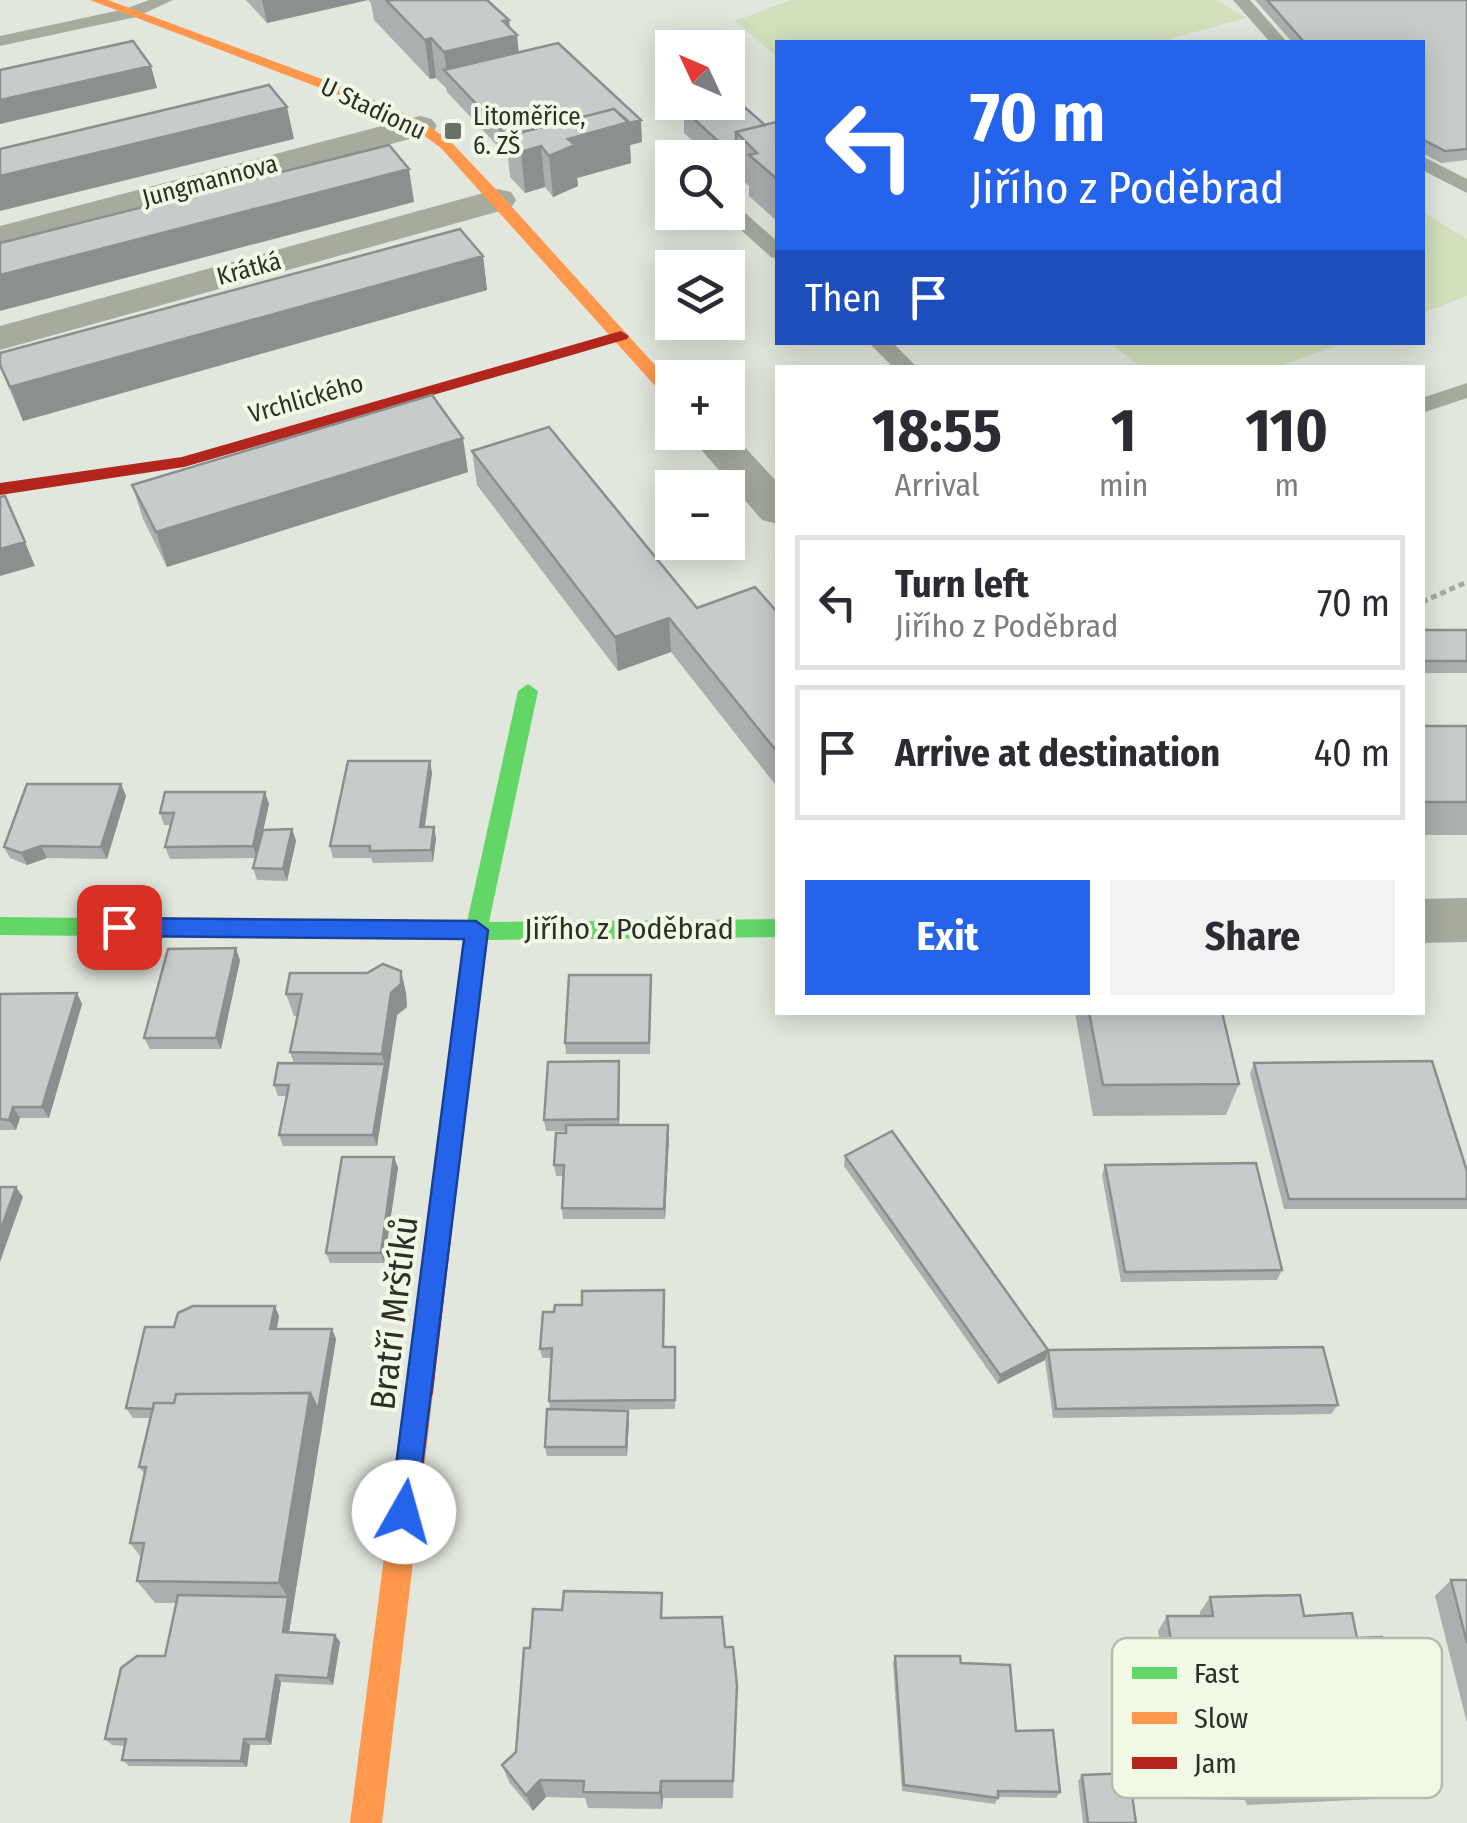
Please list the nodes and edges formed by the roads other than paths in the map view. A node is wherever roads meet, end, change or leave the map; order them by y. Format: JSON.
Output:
{"nodes":[{"id":1,"x":96,"y":0,"type":"edge"},
{"id":2,"x":165,"y":0,"type":"edge"},
{"id":3,"x":1241,"y":0,"type":"edge"},
{"id":4,"x":130,"y":13,"type":"junction"},
{"id":5,"x":1277,"y":40,"type":"edge"},
{"id":6,"x":0,"y":41,"type":"edge"},
{"id":7,"x":420,"y":126,"type":"junction"},
{"id":8,"x":1425,"y":164,"type":"edge"},
{"id":9,"x":1467,"y":187,"type":"edge"},
{"id":10,"x":498,"y":200,"type":"junction"},
{"id":11,"x":745,"y":223,"type":"edge"},
{"id":12,"x":0,"y":237,"type":"edge"},
{"id":13,"x":775,"y":249,"type":"edge"},
{"id":14,"x":621,"y":336,"type":"junction"},
{"id":15,"x":0,"y":338,"type":"edge"},
{"id":16,"x":881,"y":345,"type":"edge"},
{"id":17,"x":904,"y":365,"type":"edge"},
{"id":18,"x":655,"y":375,"type":"edge"},
{"id":19,"x":1467,"y":390,"type":"edge"},
{"id":20,"x":1425,"y":405,"type":"edge"},
{"id":21,"x":724,"y":450,"type":"edge"},
{"id":22,"x":0,"y":490,"type":"edge"},
{"id":23,"x":775,"y":507,"type":"edge"},
{"id":24,"x":528,"y":691,"type":"dead end"},
{"id":25,"x":1467,"y":920,"type":"edge"},
{"id":26,"x":1425,"y":921,"type":"edge"},
{"id":27,"x":0,"y":926,"type":"edge"},
{"id":28,"x":775,"y":928,"type":"edge"},
{"id":29,"x":476,"y":930,"type":"junction"},
{"id":30,"x":366,"y":1823,"type":"edge"}],
"edges":[{"from":1,"to":4,"type":"street","name":"U Stadionu"},
{"from":2,"to":4,"type":"lane"},
{"from":3,"to":5,"type":"lane"},
{"from":4,"to":6,"type":"lane"},
{"from":4,"to":7,"type":"street","name":"U Stadionu"},
{"from":7,"to":10,"type":"street","name":"U Stadionu"},
{"from":7,"to":12,"type":"street","name":"Jungmannova"},
{"from":8,"to":9,"type":"lane"},
{"from":10,"to":14,"type":"street","name":"U Stadionu"},
{"from":10,"to":15,"type":"street","name":"Krátká"},
{"from":11,"to":13,"type":"lane"},
{"from":14,"to":18,"type":"street","name":"U Stadionu"},
{"from":14,"to":22,"type":"street","name":"Vrchlického"},
{"from":16,"to":17,"type":"lane"},
{"from":19,"to":20,"type":"lane"},
{"from":21,"to":23,"type":"street"},
{"from":24,"to":29,"type":"street","name":"Bratří Mrštíků"},
{"from":25,"to":26,"type":"street"},
{"from":27,"to":29,"type":"street","name":"Jiřího z Poděbrad"},
{"from":28,"to":29,"type":"street","name":"Jiřího z Poděbrad"},
{"from":29,"to":30,"type":"street","name":"Bratří Mrštíků"}]}
